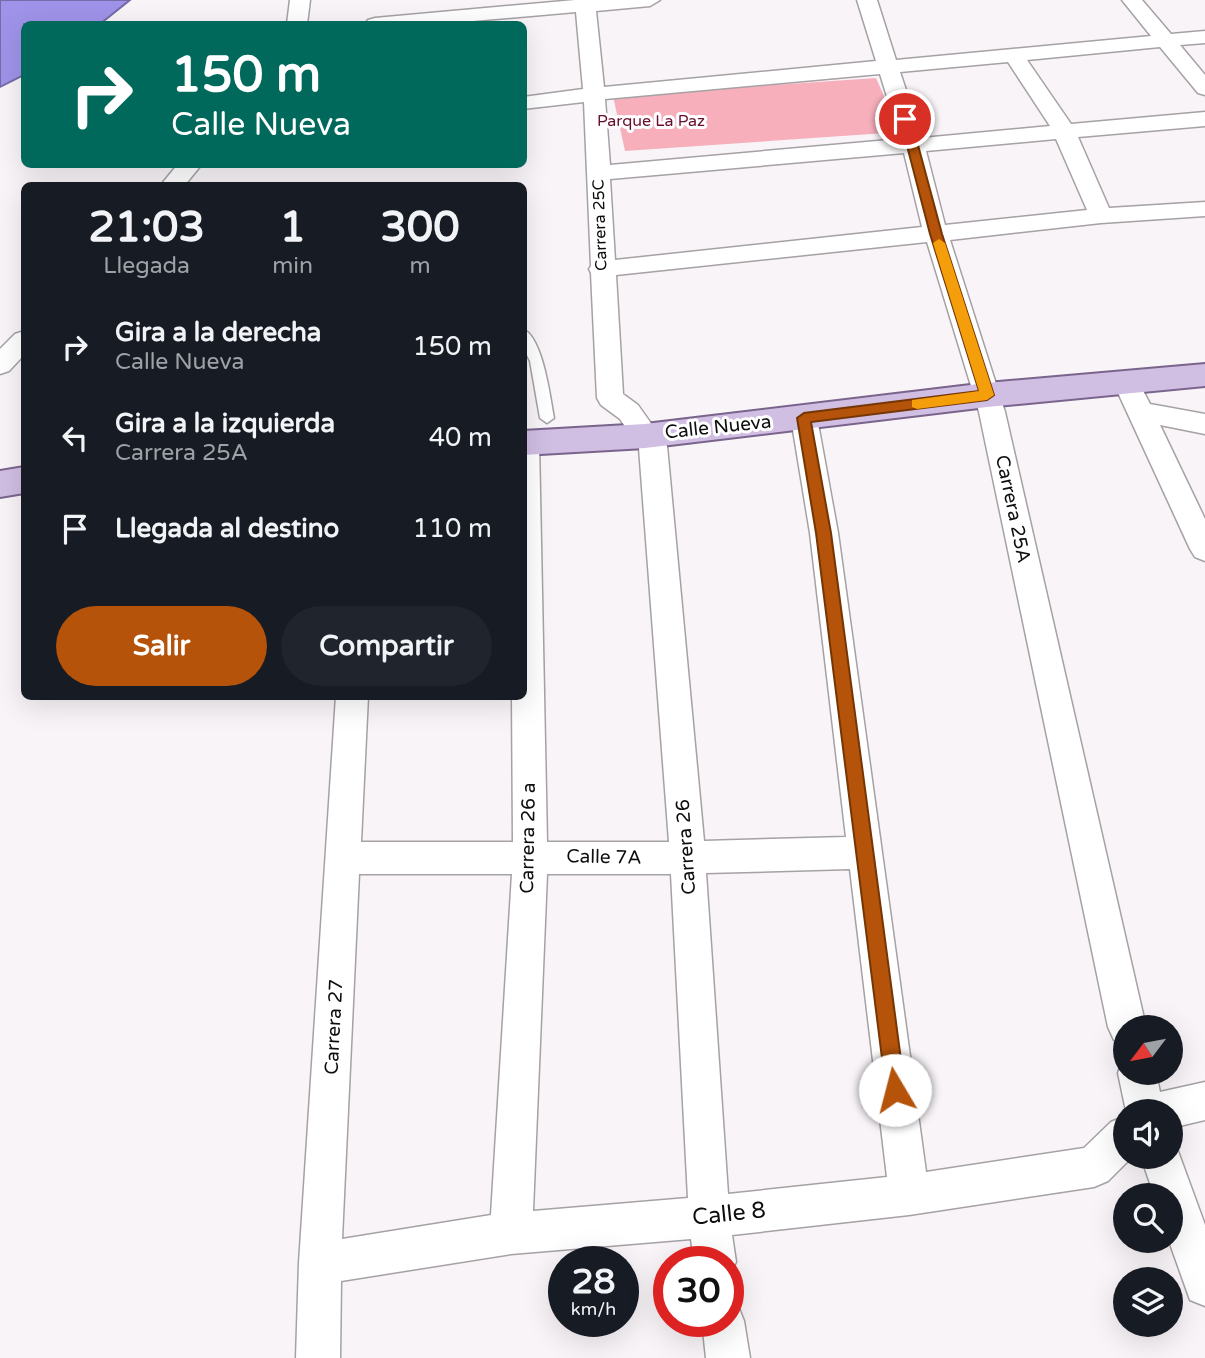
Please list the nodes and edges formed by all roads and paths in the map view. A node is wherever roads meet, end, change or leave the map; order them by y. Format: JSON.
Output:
{"nodes":[{"id":1,"x":300,"y":0,"type":"edge"},
{"id":2,"x":397,"y":0,"type":"edge"},
{"id":3,"x":650,"y":0,"type":"edge"},
{"id":4,"x":867,"y":0,"type":"edge"},
{"id":5,"x":1132,"y":0,"type":"edge"},
{"id":6,"x":586,"y":2,"type":"edge"},
{"id":7,"x":297,"y":21,"type":"edge"},
{"id":8,"x":402,"y":21,"type":"edge"},
{"id":9,"x":420,"y":21,"type":"edge"},
{"id":10,"x":1205,"y":37,"type":"edge"},
{"id":11,"x":1167,"y":41,"type":"junction"},
{"id":12,"x":1014,"y":55,"type":"junction"},
{"id":13,"x":889,"y":67,"type":"junction"},
{"id":14,"x":1205,"y":89,"type":"edge"},
{"id":15,"x":595,"y":94,"type":"junction"},
{"id":16,"x":527,"y":102,"type":"edge"},
{"id":17,"x":1205,"y":119,"type":"edge"},
{"id":18,"x":1064,"y":131,"type":"junction"},
{"id":19,"x":914,"y":145,"type":"junction"},
{"id":20,"x":187,"y":168,"type":"edge"},
{"id":21,"x":599,"y":173,"type":"junction"},
{"id":22,"x":175,"y":182,"type":"edge"},
{"id":23,"x":1205,"y":209,"type":"edge"},
{"id":24,"x":1101,"y":216,"type":"junction"},
{"id":25,"x":936,"y":234,"type":"junction"},
{"id":26,"x":601,"y":269,"type":"junction"},
{"id":27,"x":527,"y":341,"type":"edge"},
{"id":28,"x":21,"y":343,"type":"edge"},
{"id":29,"x":1205,"y":354,"type":"edge"},
{"id":30,"x":0,"y":365,"type":"edge"},
{"id":31,"x":1205,"y":375,"type":"edge"},
{"id":32,"x":1127,"y":384,"type":"junction"},
{"id":33,"x":984,"y":386,"type":"junction"},
{"id":34,"x":1142,"y":412,"type":"junction"},
{"id":35,"x":804,"y":418,"type":"junction"},
{"id":36,"x":637,"y":424,"type":"junction"},
{"id":37,"x":1205,"y":424,"type":"edge"},
{"id":38,"x":530,"y":431,"type":"edge"},
{"id":39,"x":21,"y":480,"type":"edge"},
{"id":40,"x":0,"y":484,"type":"edge"},
{"id":41,"x":21,"y":503,"type":"edge"},
{"id":42,"x":0,"y":506,"type":"edge"},
{"id":43,"x":1205,"y":549,"type":"edge"},
{"id":44,"x":352,"y":700,"type":"edge"},
{"id":45,"x":864,"y":852,"type":"junction"},
{"id":46,"x":530,"y":857,"type":"junction"},
{"id":47,"x":343,"y":858,"type":"junction"},
{"id":48,"x":688,"y":858,"type":"junction"},
{"id":49,"x":1124,"y":1015,"type":"edge"},
{"id":50,"x":1205,"y":1101,"type":"edge"},
{"id":51,"x":1183,"y":1106,"type":"edge"},
{"id":52,"x":1113,"y":1148,"type":"edge"},
{"id":53,"x":1165,"y":1169,"type":"edge"},
{"id":54,"x":909,"y":1195,"type":"junction"},
{"id":55,"x":709,"y":1217,"type":"junction"},
{"id":56,"x":511,"y":1233,"type":"junction"},
{"id":57,"x":713,"y":1246,"type":"edge"},
{"id":58,"x":320,"y":1263,"type":"junction"},
{"id":59,"x":1205,"y":1285,"type":"edge"},
{"id":60,"x":725,"y":1337,"type":"edge"},
{"id":61,"x":318,"y":1358,"type":"edge"},
{"id":62,"x":728,"y":1358,"type":"edge"}],
"edges":[{"from":1,"to":7,"type":"street"},
{"from":2,"to":8,"type":"street"},
{"from":3,"to":6,"type":"street"},
{"from":4,"to":13,"type":"street","name":"Carrera 25A"},
{"from":5,"to":11,"type":"street"},
{"from":6,"to":9,"type":"street"},
{"from":6,"to":15,"type":"street","name":"Carrera 25C"},
{"from":10,"to":11,"type":"street"},
{"from":11,"to":12,"type":"street"},
{"from":11,"to":14,"type":"street"},
{"from":12,"to":13,"type":"street"},
{"from":12,"to":18,"type":"street"},
{"from":13,"to":15,"type":"street"},
{"from":13,"to":19,"type":"street","name":"Carrera 25A"},
{"from":15,"to":16,"type":"street"},
{"from":15,"to":21,"type":"street","name":"Carrera 25C"},
{"from":17,"to":18,"type":"street"},
{"from":18,"to":19,"type":"street"},
{"from":18,"to":24,"type":"street"},
{"from":19,"to":21,"type":"street"},
{"from":19,"to":25,"type":"street","name":"Carrera 25A"},
{"from":20,"to":22,"type":"street"},
{"from":21,"to":26,"type":"street","name":"Carrera 25C"},
{"from":23,"to":24,"type":"street"},
{"from":24,"to":25,"type":"street"},
{"from":25,"to":26,"type":"street"},
{"from":25,"to":33,"type":"street","name":"Carrera 25A"},
{"from":26,"to":36,"type":"street","name":"Carrera 25C"},
{"from":27,"to":38,"type":"lane"},
{"from":28,"to":30,"type":"street"},
{"from":29,"to":33,"type":"main road","name":"Calle Nueva"},
{"from":31,"to":32,"type":"main road","name":"Calle Nueva"},
{"from":32,"to":33,"type":"main road","name":"Calle Nueva"},
{"from":32,"to":34,"type":"street"},
{"from":33,"to":35,"type":"main road","name":"Calle Nueva"},
{"from":33,"to":36,"type":"main road","name":"Calle Nueva"},
{"from":33,"to":49,"type":"street","name":"Carrera 25A"},
{"from":34,"to":37,"type":"street"},
{"from":34,"to":43,"type":"street"},
{"from":35,"to":36,"type":"main road","name":"Calle Nueva"},
{"from":35,"to":45,"type":"street"},
{"from":36,"to":38,"type":"main road","name":"Calle Nueva"},
{"from":36,"to":48,"type":"street","name":"Carrera 26"},
{"from":38,"to":46,"type":"street","name":"Carrera 26 a"},
{"from":39,"to":40,"type":"main road"},
{"from":41,"to":42,"type":"main road"},
{"from":44,"to":47,"type":"street","name":"Carrera 27"},
{"from":45,"to":48,"type":"street","name":"Calle 7A"},
{"from":45,"to":54,"type":"street"},
{"from":46,"to":47,"type":"street","name":"Calle 7A"},
{"from":46,"to":48,"type":"street","name":"Calle 7A"},
{"from":46,"to":56,"type":"street","name":"Carrera 26 a"},
{"from":47,"to":58,"type":"street","name":"Carrera 27"},
{"from":48,"to":55,"type":"street","name":"Carrera 26"},
{"from":50,"to":51,"type":"street"},
{"from":52,"to":54,"type":"street","name":"Calle 8"},
{"from":53,"to":59,"type":"street"},
{"from":54,"to":55,"type":"street","name":"Calle 8"},
{"from":55,"to":56,"type":"street","name":"Calle 8"},
{"from":55,"to":57,"type":"street","name":"Carrera 26"},
{"from":56,"to":58,"type":"street","name":"Calle 8"},
{"from":58,"to":61,"type":"street","name":"Carrera 27"},
{"from":60,"to":62,"type":"street"}]}
